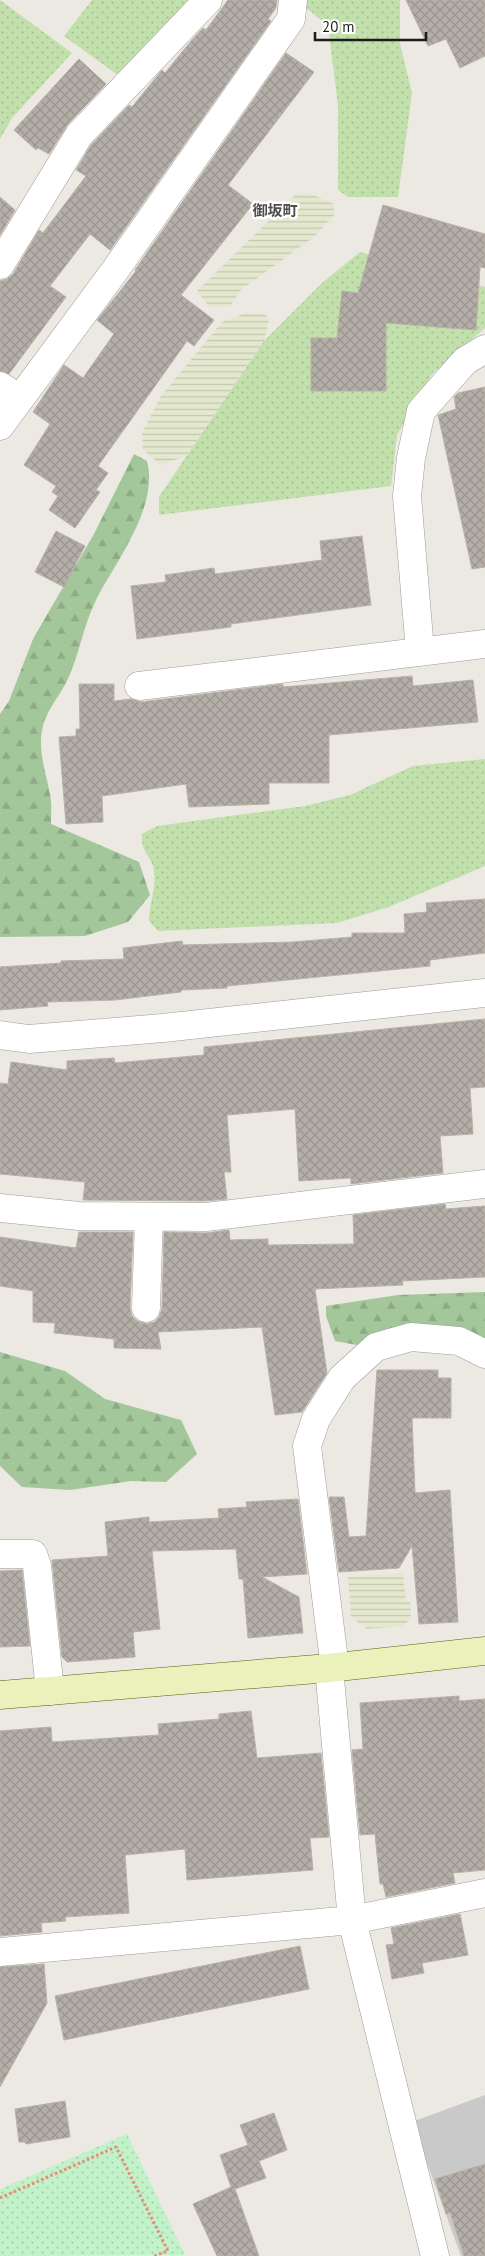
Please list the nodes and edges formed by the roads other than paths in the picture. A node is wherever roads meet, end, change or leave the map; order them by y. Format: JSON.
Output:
{"nodes":[{"id":1,"x":208,"y":0,"type":"edge"},
{"id":2,"x":293,"y":0,"type":"edge"},
{"id":3,"x":0,"y":265,"type":"edge"},
{"id":4,"x":485,"y":349,"type":"edge"},
{"id":5,"x":10,"y":393,"type":"edge"},
{"id":6,"x":0,"y":426,"type":"edge"},
{"id":7,"x":485,"y":644,"type":"edge"},
{"id":8,"x":420,"y":650,"type":"junction"},
{"id":9,"x":139,"y":686,"type":"dead end"},
{"id":10,"x":485,"y":993,"type":"edge"},
{"id":11,"x":0,"y":1035,"type":"edge"},
{"id":12,"x":485,"y":1184,"type":"edge"},
{"id":13,"x":0,"y":1208,"type":"edge"},
{"id":14,"x":149,"y":1217,"type":"junction"},
{"id":15,"x":146,"y":1308,"type":"dead end"},
{"id":16,"x":485,"y":1354,"type":"edge"},
{"id":17,"x":0,"y":1554,"type":"edge"},
{"id":18,"x":485,"y":1651,"type":"edge"},
{"id":19,"x":332,"y":1668,"type":"junction"},
{"id":20,"x":50,"y":1691,"type":"junction"},
{"id":21,"x":0,"y":1695,"type":"edge"},
{"id":22,"x":485,"y":1894,"type":"edge"},
{"id":23,"x":352,"y":1920,"type":"junction"},
{"id":24,"x":0,"y":1952,"type":"edge"},
{"id":25,"x":435,"y":2256,"type":"edge"}],
"edges":[{"from":1,"to":3,"type":"street"},
{"from":2,"to":5,"type":"street"},
{"from":4,"to":8,"type":"street"},
{"from":5,"to":6,"type":"street"},
{"from":7,"to":8,"type":"street"},
{"from":8,"to":9,"type":"street"},
{"from":10,"to":11,"type":"street"},
{"from":12,"to":14,"type":"street"},
{"from":13,"to":14,"type":"street"},
{"from":14,"to":15,"type":"street"},
{"from":16,"to":19,"type":"street"},
{"from":17,"to":20,"type":"street"},
{"from":18,"to":19,"type":"street"},
{"from":19,"to":20,"type":"street"},
{"from":19,"to":23,"type":"street"},
{"from":20,"to":21,"type":"street"},
{"from":22,"to":23,"type":"street"},
{"from":23,"to":24,"type":"street"},
{"from":23,"to":25,"type":"street"}]}
